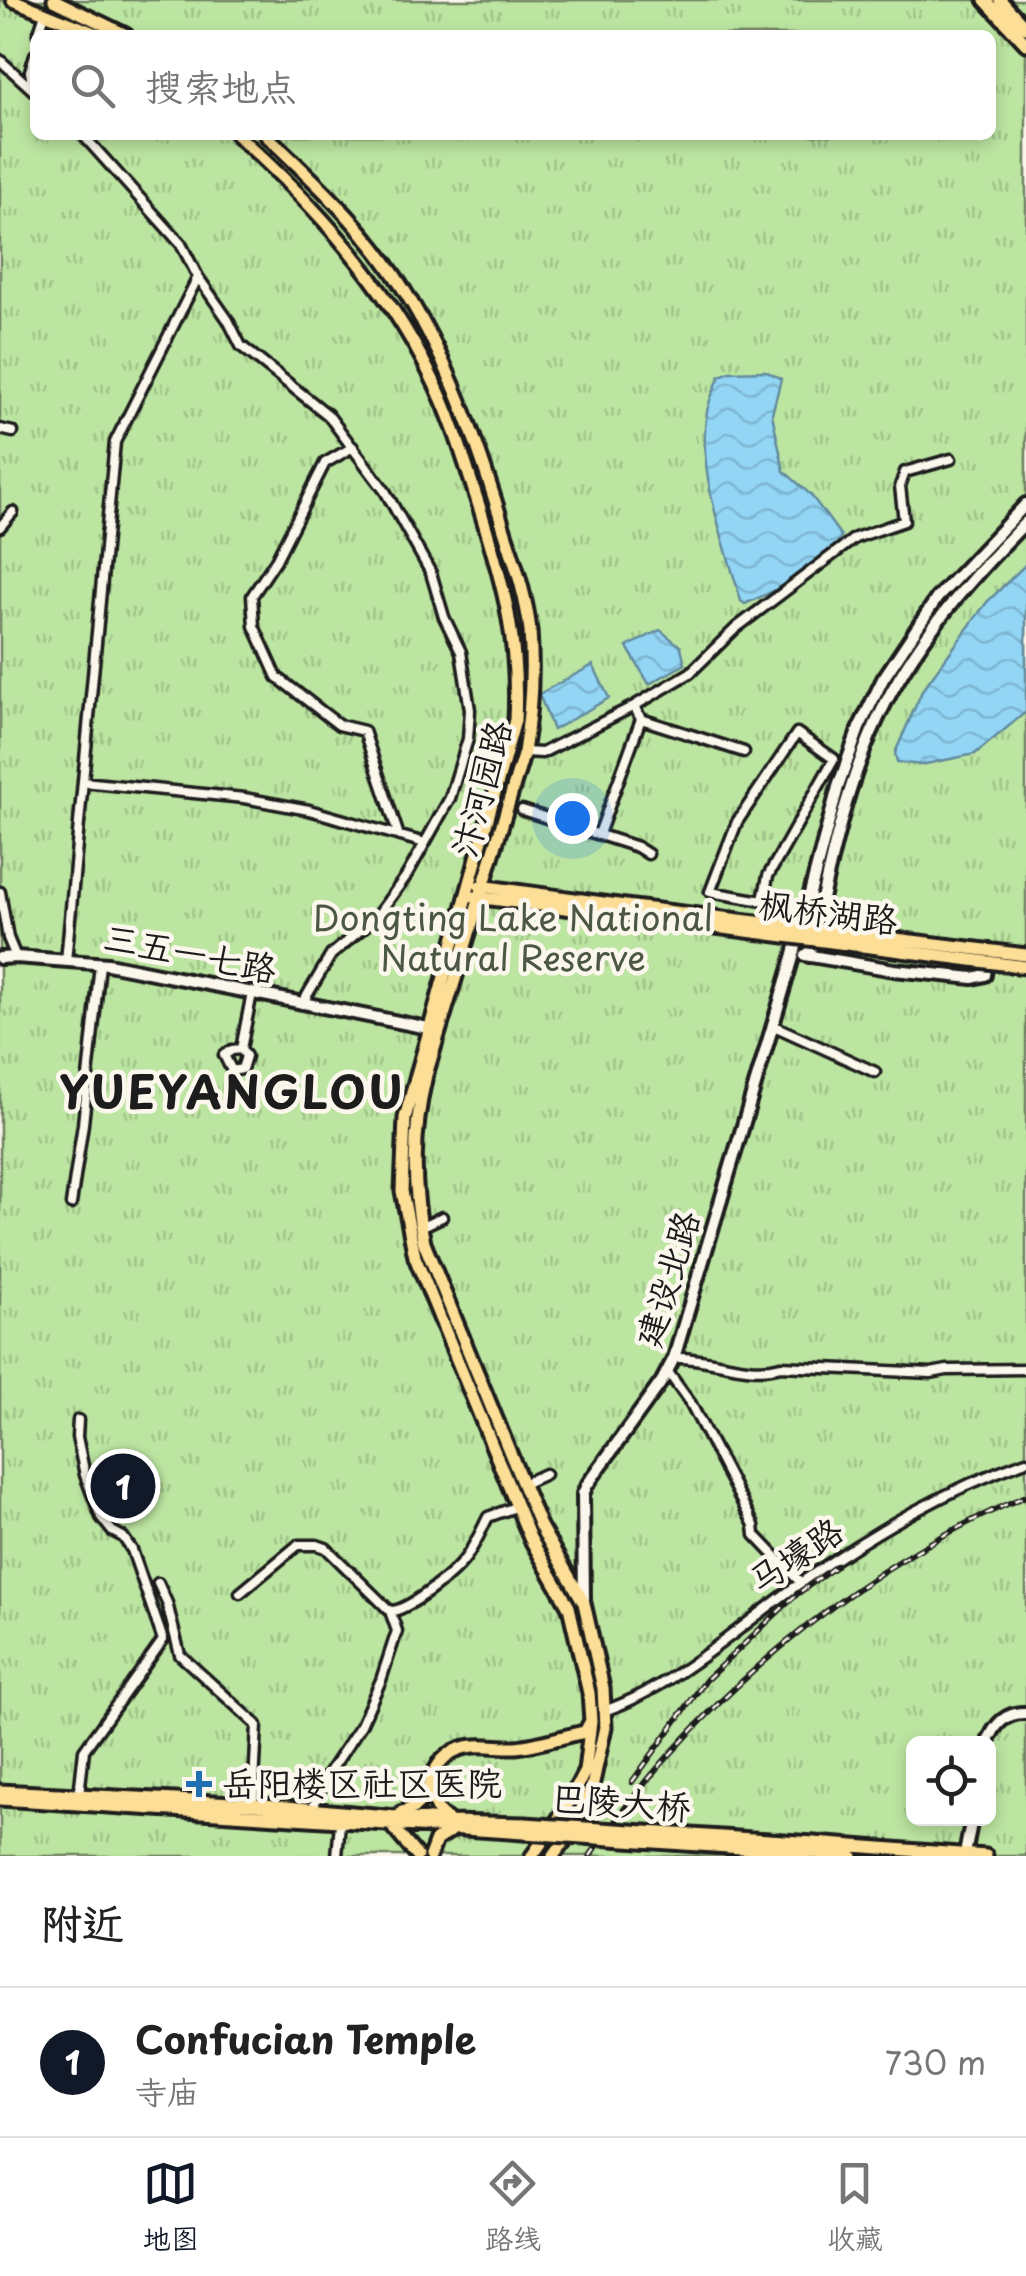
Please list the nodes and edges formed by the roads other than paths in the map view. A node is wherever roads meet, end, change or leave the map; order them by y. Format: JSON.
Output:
{"nodes":[{"id":1,"x":13,"y":0,"type":"edge"},
{"id":2,"x":54,"y":0,"type":"edge"},
{"id":3,"x":985,"y":0,"type":"edge"},
{"id":4,"x":1000,"y":0,"type":"edge"},
{"id":5,"x":45,"y":14,"type":"junction"},
{"id":6,"x":1026,"y":28,"type":"edge"},
{"id":7,"x":40,"y":30,"type":"edge"},
{"id":8,"x":86,"y":30,"type":"edge"},
{"id":9,"x":116,"y":30,"type":"edge"},
{"id":10,"x":1026,"y":44,"type":"edge"},
{"id":11,"x":0,"y":60,"type":"edge"},
{"id":12,"x":30,"y":88,"type":"edge"},
{"id":13,"x":87,"y":140,"type":"edge"},
{"id":14,"x":242,"y":140,"type":"edge"},
{"id":15,"x":271,"y":140,"type":"edge"},
{"id":16,"x":198,"y":277,"type":"junction"},
{"id":17,"x":0,"y":429,"type":"edge"},
{"id":18,"x":13,"y":432,"type":"dead end"},
{"id":19,"x":353,"y":447,"type":"junction"},
{"id":20,"x":952,"y":459,"type":"dead end"},
{"id":21,"x":1026,"y":504,"type":"edge"},
{"id":22,"x":13,"y":512,"type":"dead end"},
{"id":23,"x":1026,"y":522,"type":"edge"},
{"id":24,"x":0,"y":526,"type":"edge"},
{"id":25,"x":634,"y":706,"type":"junction"},
{"id":26,"x":641,"y":719,"type":"junction"},
{"id":27,"x":524,"y":752,"type":"junction"},
{"id":28,"x":744,"y":752,"type":"dead end"},
{"id":29,"x":83,"y":782,"type":"junction"},
{"id":30,"x":522,"y":810,"type":"dead end"},
{"id":31,"x":599,"y":834,"type":"junction"},
{"id":32,"x":399,"y":836,"type":"junction"},
{"id":33,"x":424,"y":844,"type":"junction"},
{"id":34,"x":648,"y":854,"type":"dead end"},
{"id":35,"x":467,"y":891,"type":"junction"},
{"id":36,"x":0,"y":892,"type":"edge"},
{"id":37,"x":483,"y":892,"type":"junction"},
{"id":38,"x":763,"y":900,"type":"junction"},
{"id":39,"x":806,"y":908,"type":"junction"},
{"id":40,"x":820,"y":910,"type":"junction"},
{"id":41,"x":624,"y":911,"type":"junction"},
{"id":42,"x":794,"y":954,"type":"junction"},
{"id":43,"x":1026,"y":955,"type":"edge"},
{"id":44,"x":16,"y":956,"type":"junction"},
{"id":45,"x":809,"y":956,"type":"junction"},
{"id":46,"x":0,"y":958,"type":"edge"},
{"id":47,"x":66,"y":961,"type":"junction"},
{"id":48,"x":987,"y":962,"type":"junction"},
{"id":49,"x":100,"y":964,"type":"junction"},
{"id":50,"x":1026,"y":967,"type":"edge"},
{"id":51,"x":447,"y":985,"type":"junction"},
{"id":52,"x":252,"y":993,"type":"junction"},
{"id":53,"x":302,"y":1004,"type":"junction"},
{"id":54,"x":772,"y":1025,"type":"junction"},
{"id":55,"x":428,"y":1028,"type":"junction"},
{"id":56,"x":241,"y":1049,"type":"dead end"},
{"id":57,"x":875,"y":1072,"type":"dead end"},
{"id":58,"x":71,"y":1204,"type":"dead end"},
{"id":59,"x":442,"y":1217,"type":"dead end"},
{"id":60,"x":420,"y":1228,"type":"junction"},
{"id":61,"x":674,"y":1358,"type":"junction"},
{"id":62,"x":1026,"y":1369,"type":"edge"},
{"id":63,"x":668,"y":1372,"type":"junction"},
{"id":64,"x":78,"y":1420,"type":"dead end"},
{"id":65,"x":1026,"y":1461,"type":"edge"},
{"id":66,"x":545,"y":1474,"type":"dead end"},
{"id":67,"x":523,"y":1484,"type":"junction"},
{"id":68,"x":518,"y":1506,"type":"junction"},
{"id":69,"x":158,"y":1583,"type":"dead end"},
{"id":70,"x":800,"y":1583,"type":"junction"},
{"id":71,"x":240,"y":1594,"type":"dead end"},
{"id":72,"x":584,"y":1603,"type":"junction"},
{"id":73,"x":390,"y":1612,"type":"junction"},
{"id":74,"x":604,"y":1711,"type":"junction"},
{"id":75,"x":1026,"y":1712,"type":"edge"},
{"id":76,"x":591,"y":1722,"type":"junction"},
{"id":77,"x":990,"y":1736,"type":"edge"},
{"id":78,"x":437,"y":1764,"type":"junction"},
{"id":79,"x":0,"y":1791,"type":"edge"},
{"id":80,"x":79,"y":1795,"type":"junction"},
{"id":81,"x":0,"y":1799,"type":"edge"},
{"id":82,"x":253,"y":1804,"type":"junction"},
{"id":83,"x":313,"y":1808,"type":"junction"},
{"id":84,"x":389,"y":1819,"type":"junction"},
{"id":85,"x":340,"y":1823,"type":"junction"},
{"id":86,"x":452,"y":1826,"type":"junction"},
{"id":87,"x":970,"y":1826,"type":"edge"},
{"id":88,"x":814,"y":1848,"type":"junction"},
{"id":89,"x":964,"y":1855,"type":"edge"},
{"id":90,"x":337,"y":1856,"type":"edge"},
{"id":91,"x":417,"y":1856,"type":"edge"},
{"id":92,"x":430,"y":1856,"type":"edge"},
{"id":93,"x":532,"y":1856,"type":"edge"},
{"id":94,"x":553,"y":1856,"type":"edge"},
{"id":95,"x":852,"y":1856,"type":"edge"},
{"id":96,"x":986,"y":1856,"type":"edge"}],
"edges":[{"from":1,"to":5,"type":"main road"},
{"from":2,"to":9,"type":"main road"},
{"from":3,"to":10,"type":"main road"},
{"from":4,"to":6,"type":"main road"},
{"from":5,"to":7,"type":"street"},
{"from":5,"to":8,"type":"main road"},
{"from":11,"to":12,"type":"street"},
{"from":13,"to":16,"type":"street"},
{"from":14,"to":35,"type":"main road","name":"汴河园路"},
{"from":15,"to":27,"type":"main road","name":"汴河园路"},
{"from":16,"to":19,"type":"street"},
{"from":16,"to":29,"type":"street"},
{"from":17,"to":18,"type":"street"},
{"from":19,"to":32,"type":"street"},
{"from":19,"to":33,"type":"street"},
{"from":20,"to":25,"type":"street"},
{"from":21,"to":39,"type":"main road","name":"建设北路"},
{"from":22,"to":24,"type":"street"},
{"from":23,"to":40,"type":"main road"},
{"from":25,"to":26,"type":"street"},
{"from":25,"to":27,"type":"street"},
{"from":26,"to":28,"type":"street"},
{"from":26,"to":31,"type":"street"},
{"from":27,"to":37,"type":"main road","name":"汴河园路"},
{"from":29,"to":32,"type":"street"},
{"from":29,"to":47,"type":"street"},
{"from":30,"to":31,"type":"street"},
{"from":31,"to":34,"type":"street"},
{"from":32,"to":33,"type":"street"},
{"from":33,"to":53,"type":"street"},
{"from":35,"to":37,"type":"main road"},
{"from":35,"to":51,"type":"main road","name":"汴河园路"},
{"from":36,"to":44,"type":"street"},
{"from":37,"to":41,"type":"main road"},
{"from":37,"to":51,"type":"main road","name":"汴河园路"},
{"from":38,"to":38,"type":"street"},
{"from":38,"to":39,"type":"street"},
{"from":39,"to":40,"type":"street"},
{"from":39,"to":42,"type":"main road","name":"建设北路"},
{"from":40,"to":45,"type":"main road"},
{"from":41,"to":43,"type":"main road","name":"枫桥湖路","bridge":true},
{"from":41,"to":48,"type":"main road","name":"枫桥湖路","bridge":true},
{"from":42,"to":45,"type":"main road"},
{"from":42,"to":54,"type":"main road","name":"建设北路"},
{"from":44,"to":46,"type":"main road","name":"三五一七路"},
{"from":44,"to":47,"type":"main road","name":"三五一七路"},
{"from":45,"to":48,"type":"main road"},
{"from":47,"to":49,"type":"main road","name":"三五一七路"},
{"from":48,"to":50,"type":"main road","name":"枫桥湖路","bridge":true},
{"from":49,"to":52,"type":"main road","name":"三五一七路"},
{"from":49,"to":58,"type":"street"},
{"from":51,"to":55,"type":"main road","name":"汴河园路"},
{"from":51,"to":60,"type":"main road","name":"汴河园路"},
{"from":52,"to":53,"type":"main road","name":"三五一七路"},
{"from":52,"to":56,"type":"street"},
{"from":53,"to":55,"type":"main road","name":"三五一七路"},
{"from":54,"to":57,"type":"street"},
{"from":54,"to":61,"type":"main road","name":"建设北路"},
{"from":55,"to":68,"type":"main road","name":"汴河园路"},
{"from":59,"to":60,"type":"street"},
{"from":60,"to":67,"type":"main road","name":"汴河园路"},
{"from":61,"to":62,"type":"street"},
{"from":61,"to":63,"type":"main road","name":"建设北路"},
{"from":63,"to":70,"type":"street"},
{"from":63,"to":72,"type":"main road","name":"建设北路"},
{"from":64,"to":80,"type":"street"},
{"from":65,"to":70,"type":"street","name":"马壕路"},
{"from":66,"to":67,"type":"street"},
{"from":67,"to":72,"type":"main road","name":"汴河园路"},
{"from":68,"to":73,"type":"street"},
{"from":68,"to":76,"type":"main road","name":"汴河园路"},
{"from":69,"to":82,"type":"street"},
{"from":70,"to":74,"type":"street","name":"马壕路"},
{"from":71,"to":73,"type":"street"},
{"from":72,"to":74,"type":"main road","name":"汴河园路"},
{"from":73,"to":83,"type":"street"},
{"from":74,"to":94,"type":"main road","name":"汴河园路"},
{"from":75,"to":77,"type":"main road"},
{"from":76,"to":78,"type":"main road"},
{"from":76,"to":93,"type":"main road","name":"汴河园路"},
{"from":78,"to":84,"type":"main road"},
{"from":78,"to":86,"type":"main road"},
{"from":79,"to":80,"type":"main road"},
{"from":80,"to":82,"type":"main road"},
{"from":81,"to":85,"type":"main road"},
{"from":82,"to":83,"type":"main road"},
{"from":83,"to":84,"type":"main road"},
{"from":84,"to":85,"type":"main road"},
{"from":84,"to":86,"type":"main road","name":"巴陵大桥"},
{"from":84,"to":86,"type":"main road","name":"巴陵大桥"},
{"from":84,"to":91,"type":"main road"},
{"from":85,"to":90,"type":"street"},
{"from":86,"to":88,"type":"main road","name":"巴陵大桥","bridge":true},
{"from":86,"to":92,"type":"main road"},
{"from":87,"to":89,"type":"main road"},
{"from":88,"to":89,"type":"main road"},
{"from":88,"to":95,"type":"main road"},
{"from":89,"to":96,"type":"main road"}]}
